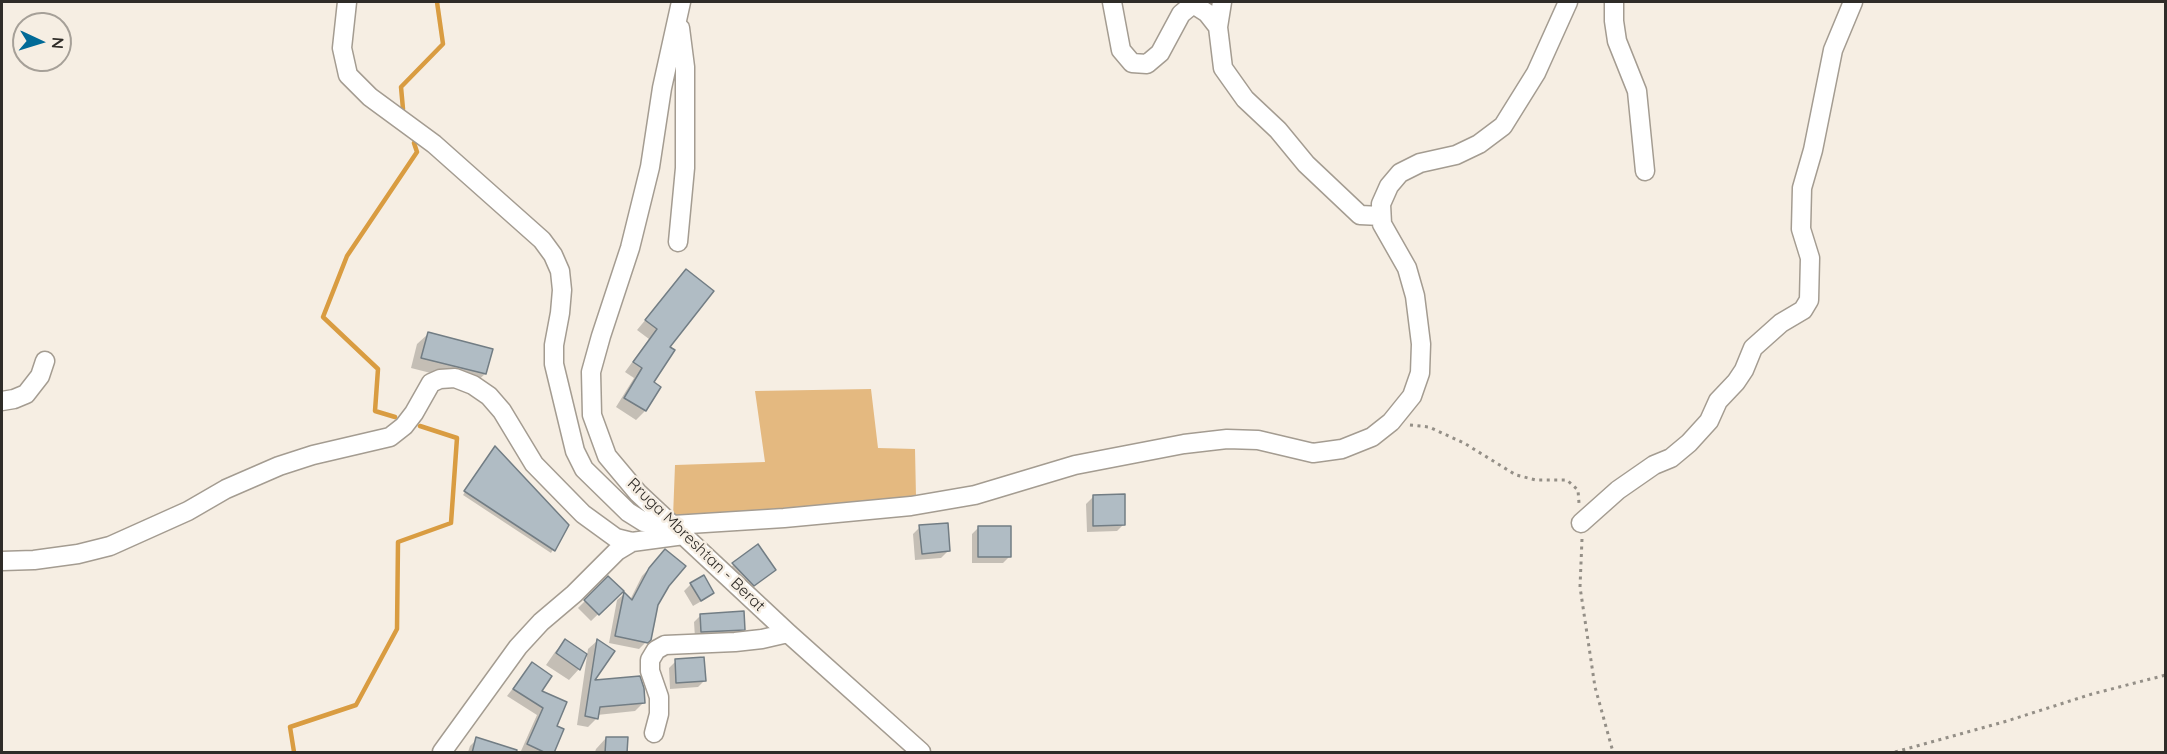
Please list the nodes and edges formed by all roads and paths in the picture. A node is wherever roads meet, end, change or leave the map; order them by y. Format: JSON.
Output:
{"nodes":[{"id":1,"x":347,"y":2,"type":"edge"},
{"id":2,"x":1112,"y":2,"type":"edge"},
{"id":3,"x":1222,"y":2,"type":"edge"},
{"id":4,"x":1568,"y":2,"type":"edge"},
{"id":5,"x":1614,"y":2,"type":"edge"},
{"id":6,"x":1853,"y":2,"type":"edge"},
{"id":7,"x":680,"y":8,"type":"edge"},
{"id":8,"x":1218,"y":27,"type":"junction"},
{"id":9,"x":1645,"y":171,"type":"dead end"},
{"id":10,"x":1381,"y":216,"type":"junction"},
{"id":11,"x":678,"y":242,"type":"dead end"},
{"id":12,"x":45,"y":362,"type":"dead end"},
{"id":13,"x":2,"y":401,"type":"edge"},
{"id":14,"x":1391,"y":422,"type":"junction"},
{"id":15,"x":1581,"y":523,"type":"junction"},
{"id":16,"x":679,"y":530,"type":"junction"},
{"id":17,"x":632,"y":542,"type":"junction"},
{"id":18,"x":2,"y":561,"type":"edge"},
{"id":19,"x":788,"y":633,"type":"junction"},
{"id":20,"x":2166,"y":675,"type":"edge"},
{"id":21,"x":654,"y":733,"type":"dead end"},
{"id":22,"x":442,"y":753,"type":"edge"},
{"id":23,"x":921,"y":753,"type":"edge"},
{"id":24,"x":1613,"y":753,"type":"edge"},
{"id":25,"x":1895,"y":753,"type":"edge"}],
"edges":[{"from":1,"to":16,"type":"street"},
{"from":2,"to":8,"type":"street"},
{"from":3,"to":8,"type":"street"},
{"from":4,"to":10,"type":"street"},
{"from":5,"to":9,"type":"street"},
{"from":6,"to":15,"type":"street"},
{"from":7,"to":11,"type":"street"},
{"from":7,"to":16,"type":"street","name":"Rruga Mbreshtan - Berat"},
{"from":8,"to":10,"type":"street"},
{"from":10,"to":14,"type":"street"},
{"from":12,"to":13,"type":"street"},
{"from":14,"to":15,"type":"path"},
{"from":14,"to":16,"type":"street"},
{"from":15,"to":24,"type":"path"},
{"from":16,"to":17,"type":"street"},
{"from":16,"to":19,"type":"street","name":"Rruga Mbreshtan - Berat"},
{"from":17,"to":18,"type":"street"},
{"from":17,"to":22,"type":"street"},
{"from":19,"to":21,"type":"street"},
{"from":19,"to":23,"type":"street","name":"Rruga Mbreshtan - Berat"},
{"from":20,"to":25,"type":"path"}]}
